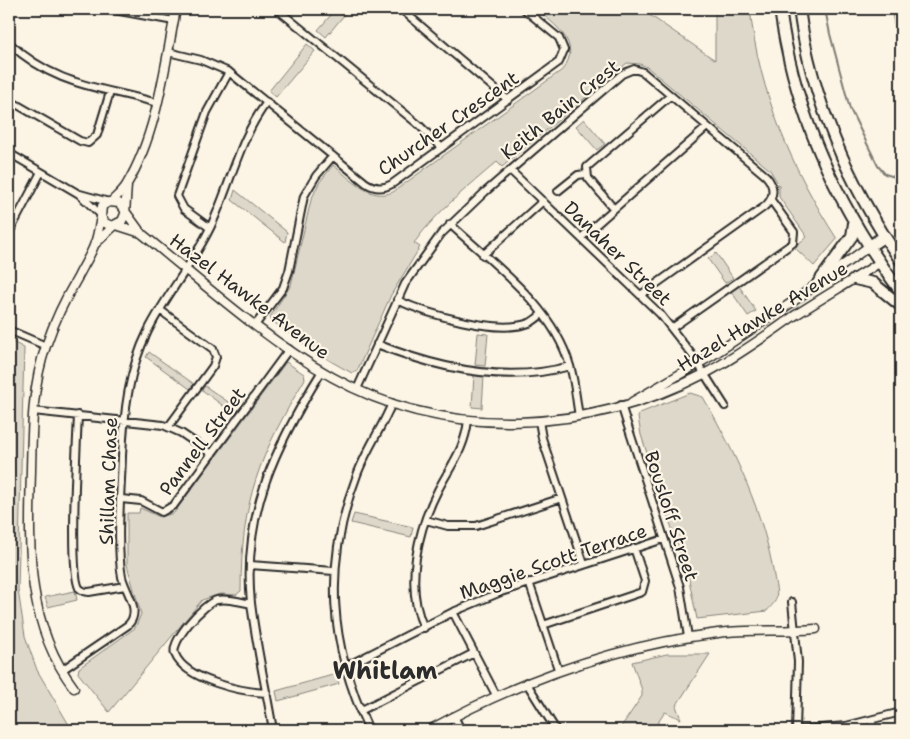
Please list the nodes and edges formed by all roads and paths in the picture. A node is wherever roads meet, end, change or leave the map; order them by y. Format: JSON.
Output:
{"nodes":[{"id":1,"x":109,"y":9,"type":"edge"},
{"id":2,"x":176,"y":9,"type":"edge"},
{"id":3,"x":277,"y":9,"type":"edge"},
{"id":4,"x":401,"y":9,"type":"edge"},
{"id":5,"x":524,"y":9,"type":"edge"},
{"id":6,"x":780,"y":9,"type":"edge"},
{"id":7,"x":799,"y":9,"type":"edge"},
{"id":8,"x":174,"y":21,"type":"junction"},
{"id":9,"x":9,"y":45,"type":"edge"},
{"id":10,"x":168,"y":52,"type":"junction"},
{"id":11,"x":228,"y":72,"type":"junction"},
{"id":12,"x":110,"y":92,"type":"junction"},
{"id":13,"x":670,"y":96,"type":"junction"},
{"id":14,"x":9,"y":100,"type":"edge"},
{"id":15,"x":508,"y":100,"type":"junction"},
{"id":16,"x":157,"y":102,"type":"junction"},
{"id":17,"x":267,"y":102,"type":"junction"},
{"id":18,"x":707,"y":127,"type":"junction"},
{"id":19,"x":442,"y":148,"type":"junction"},
{"id":20,"x":9,"y":153,"type":"edge"},
{"id":21,"x":333,"y":156,"type":"junction"},
{"id":22,"x":510,"y":170,"type":"junction"},
{"id":23,"x":41,"y":172,"type":"junction"},
{"id":24,"x":586,"y":174,"type":"junction"},
{"id":25,"x":127,"y":185,"type":"junction"},
{"id":26,"x":558,"y":191,"type":"dead end"},
{"id":27,"x":79,"y":194,"type":"junction"},
{"id":28,"x":771,"y":200,"type":"junction"},
{"id":29,"x":110,"y":201,"type":"junction"},
{"id":30,"x":543,"y":201,"type":"junction"},
{"id":31,"x":614,"y":209,"type":"junction"},
{"id":32,"x":124,"y":210,"type":"junction"},
{"id":33,"x":100,"y":216,"type":"junction"},
{"id":34,"x":854,"y":223,"type":"junction"},
{"id":35,"x":450,"y":224,"type":"junction"},
{"id":36,"x":116,"y":225,"type":"junction"},
{"id":37,"x":210,"y":228,"type":"junction"},
{"id":38,"x":9,"y":233,"type":"edge"},
{"id":39,"x":141,"y":233,"type":"junction"},
{"id":40,"x":885,"y":236,"type":"junction"},
{"id":41,"x":582,"y":237,"type":"junction"},
{"id":42,"x":95,"y":244,"type":"junction"},
{"id":43,"x":868,"y":247,"type":"junction"},
{"id":44,"x":483,"y":255,"type":"junction"},
{"id":45,"x":898,"y":257,"type":"edge"},
{"id":46,"x":879,"y":263,"type":"junction"},
{"id":47,"x":187,"y":269,"type":"junction"},
{"id":48,"x":855,"y":279,"type":"junction"},
{"id":49,"x":818,"y":283,"type":"junction"},
{"id":50,"x":901,"y":292,"type":"edge"},
{"id":51,"x":642,"y":294,"type":"junction"},
{"id":52,"x":397,"y":300,"type":"junction"},
{"id":53,"x":901,"y":306,"type":"edge"},
{"id":54,"x":160,"y":310,"type":"junction"},
{"id":55,"x":542,"y":314,"type":"junction"},
{"id":56,"x":256,"y":324,"type":"junction"},
{"id":57,"x":672,"y":328,"type":"junction"},
{"id":58,"x":9,"y":330,"type":"edge"},
{"id":59,"x":377,"y":344,"type":"junction"},
{"id":60,"x":46,"y":346,"type":"junction"},
{"id":61,"x":289,"y":349,"type":"junction"},
{"id":62,"x":699,"y":364,"type":"junction"},
{"id":63,"x":570,"y":366,"type":"junction"},
{"id":64,"x":322,"y":371,"type":"junction"},
{"id":65,"x":705,"y":373,"type":"junction"},
{"id":66,"x":357,"y":389,"type":"junction"},
{"id":67,"x":632,"y":402,"type":"junction"},
{"id":68,"x":392,"y":403,"type":"junction"},
{"id":69,"x":621,"y":405,"type":"junction"},
{"id":70,"x":725,"y":406,"type":"dead end"},
{"id":71,"x":33,"y":411,"type":"junction"},
{"id":72,"x":78,"y":415,"type":"junction"},
{"id":73,"x":579,"y":416,"type":"junction"},
{"id":74,"x":124,"y":420,"type":"junction"},
{"id":75,"x":468,"y":420,"type":"junction"},
{"id":76,"x":539,"y":421,"type":"junction"},
{"id":77,"x":169,"y":426,"type":"junction"},
{"id":78,"x":212,"y":454,"type":"junction"},
{"id":79,"x":562,"y":498,"type":"junction"},
{"id":80,"x":121,"y":499,"type":"junction"},
{"id":81,"x":426,"y":520,"type":"junction"},
{"id":82,"x":664,"y":539,"type":"junction"},
{"id":83,"x":634,"y":548,"type":"junction"},
{"id":84,"x":584,"y":564,"type":"junction"},
{"id":85,"x":250,"y":565,"type":"junction"},
{"id":86,"x":334,"y":571,"type":"junction"},
{"id":87,"x":529,"y":582,"type":"junction"},
{"id":88,"x":125,"y":586,"type":"junction"},
{"id":89,"x":792,"y":602,"type":"dead end"},
{"id":90,"x":252,"y":604,"type":"junction"},
{"id":91,"x":453,"y":612,"type":"junction"},
{"id":92,"x":544,"y":625,"type":"junction"},
{"id":93,"x":424,"y":628,"type":"junction"},
{"id":94,"x":816,"y":629,"type":"dead end"},
{"id":95,"x":794,"y":631,"type":"junction"},
{"id":96,"x":688,"y":637,"type":"junction"},
{"id":97,"x":474,"y":653,"type":"junction"},
{"id":98,"x":345,"y":668,"type":"junction"},
{"id":99,"x":558,"y":669,"type":"junction"},
{"id":100,"x":62,"y":670,"type":"junction"},
{"id":101,"x":526,"y":682,"type":"junction"},
{"id":102,"x":74,"y":688,"type":"dead end"},
{"id":103,"x":267,"y":693,"type":"junction"},
{"id":104,"x":496,"y":695,"type":"junction"},
{"id":105,"x":360,"y":711,"type":"junction"},
{"id":106,"x":901,"y":712,"type":"edge"},
{"id":107,"x":454,"y":716,"type":"junction"},
{"id":108,"x":871,"y":721,"type":"junction"},
{"id":109,"x":273,"y":730,"type":"edge"},
{"id":110,"x":369,"y":730,"type":"edge"},
{"id":111,"x":428,"y":730,"type":"edge"},
{"id":112,"x":461,"y":730,"type":"edge"},
{"id":113,"x":556,"y":730,"type":"edge"},
{"id":114,"x":667,"y":730,"type":"edge"},
{"id":115,"x":682,"y":730,"type":"edge"},
{"id":116,"x":796,"y":730,"type":"edge"},
{"id":117,"x":874,"y":730,"type":"edge"}],
"edges":[{"from":1,"to":8,"type":"street"},
{"from":2,"to":8,"type":"street"},
{"from":3,"to":19,"type":"street"},
{"from":4,"to":15,"type":"street"},
{"from":5,"to":15,"type":"street","name":"Churcher Crescent"},
{"from":6,"to":34,"type":"main road"},
{"from":7,"to":40,"type":"main road"},
{"from":8,"to":10,"type":"street"},
{"from":9,"to":12,"type":"street"},
{"from":10,"to":11,"type":"street","name":"Churcher Crescent"},
{"from":10,"to":16,"type":"street"},
{"from":11,"to":17,"type":"street","name":"Churcher Crescent"},
{"from":11,"to":37,"type":"street"},
{"from":12,"to":14,"type":"street"},
{"from":12,"to":16,"type":"street"},
{"from":13,"to":18,"type":"street","name":"Keith Bain Crest"},
{"from":13,"to":22,"type":"street","name":"Keith Bain Crest"},
{"from":13,"to":24,"type":"street"},
{"from":15,"to":19,"type":"street","name":"Churcher Crescent"},
{"from":16,"to":25,"type":"street"},
{"from":17,"to":21,"type":"street","name":"Churcher Crescent"},
{"from":17,"to":37,"type":"street","name":"Shillam Chase"},
{"from":18,"to":28,"type":"street","name":"Keith Bain Crest"},
{"from":18,"to":31,"type":"street"},
{"from":19,"to":21,"type":"street","name":"Churcher Crescent"},
{"from":20,"to":23,"type":"street"},
{"from":21,"to":56,"type":"street"},
{"from":22,"to":30,"type":"street","name":"Danaher Street"},
{"from":22,"to":35,"type":"street","name":"Keith Bain Crest"},
{"from":23,"to":27,"type":"street"},
{"from":23,"to":38,"type":"street"},
{"from":24,"to":26,"type":"street"},
{"from":24,"to":31,"type":"street"},
{"from":25,"to":29,"type":"street"},
{"from":25,"to":32,"type":"street"},
{"from":27,"to":29,"type":"street"},
{"from":27,"to":33,"type":"street"},
{"from":28,"to":51,"type":"street"},
{"from":28,"to":57,"type":"street"},
{"from":29,"to":32,"type":"street"},
{"from":29,"to":33,"type":"street"},
{"from":30,"to":41,"type":"street","name":"Danaher Street"},
{"from":30,"to":44,"type":"street"},
{"from":31,"to":41,"type":"street"},
{"from":32,"to":36,"type":"street"},
{"from":32,"to":39,"type":"street","name":"Hazel Hawke Avenue"},
{"from":33,"to":36,"type":"street"},
{"from":33,"to":42,"type":"street"},
{"from":34,"to":43,"type":"main road"},
{"from":34,"to":49,"type":"main road"},
{"from":35,"to":44,"type":"street"},
{"from":35,"to":52,"type":"street","name":"Keith Bain Crest"},
{"from":36,"to":39,"type":"street","name":"Hazel Hawke Avenue"},
{"from":36,"to":42,"type":"street"},
{"from":37,"to":47,"type":"street","name":"Shillam Chase"},
{"from":39,"to":47,"type":"street","name":"Hazel Hawke Avenue"},
{"from":40,"to":43,"type":"main road"},
{"from":40,"to":45,"type":"main road"},
{"from":41,"to":51,"type":"street","name":"Danaher Street"},
{"from":42,"to":60,"type":"street"},
{"from":43,"to":46,"type":"main road"},
{"from":43,"to":49,"type":"street","name":"Hazel Hawke Avenue"},
{"from":44,"to":55,"type":"street"},
{"from":45,"to":46,"type":"main road"},
{"from":46,"to":48,"type":"street","name":"Hazel Hawke Avenue"},
{"from":46,"to":50,"type":"main road"},
{"from":47,"to":54,"type":"street","name":"Shillam Chase"},
{"from":47,"to":56,"type":"street","name":"Hazel Hawke Avenue"},
{"from":48,"to":53,"type":"main road"},
{"from":48,"to":65,"type":"street","name":"Hazel Hawke Avenue"},
{"from":49,"to":62,"type":"street","name":"Hazel Hawke Avenue"},
{"from":51,"to":57,"type":"street","name":"Danaher Street"},
{"from":52,"to":55,"type":"street"},
{"from":52,"to":59,"type":"street","name":"Keith Bain Crest"},
{"from":54,"to":74,"type":"street","name":"Shillam Chase"},
{"from":54,"to":77,"type":"street"},
{"from":55,"to":63,"type":"street"},
{"from":56,"to":61,"type":"street","name":"Hazel Hawke Avenue"},
{"from":57,"to":62,"type":"street","name":"Danaher Street"},
{"from":58,"to":60,"type":"street"},
{"from":59,"to":63,"type":"street"},
{"from":59,"to":66,"type":"street","name":"Keith Bain Crest"},
{"from":60,"to":71,"type":"street"},
{"from":61,"to":64,"type":"street","name":"Hazel Hawke Avenue"},
{"from":61,"to":78,"type":"street","name":"Pannell Street"},
{"from":62,"to":65,"type":"street","name":"Danaher Street"},
{"from":62,"to":67,"type":"street","name":"Hazel Hawke Avenue"},
{"from":63,"to":73,"type":"street"},
{"from":64,"to":66,"type":"street","name":"Hazel Hawke Avenue"},
{"from":64,"to":85,"type":"street"},
{"from":65,"to":67,"type":"street","name":"Hazel Hawke Avenue"},
{"from":65,"to":70,"type":"street","name":"Danaher Street"},
{"from":66,"to":68,"type":"street","name":"Hazel Hawke Avenue"},
{"from":67,"to":69,"type":"street","name":"Hazel Hawke Avenue"},
{"from":68,"to":75,"type":"street","name":"Hazel Hawke Avenue"},
{"from":68,"to":86,"type":"street"},
{"from":69,"to":73,"type":"street","name":"Hazel Hawke Avenue"},
{"from":69,"to":82,"type":"street","name":"Bousloff Street"},
{"from":71,"to":72,"type":"street"},
{"from":71,"to":100,"type":"street"},
{"from":72,"to":74,"type":"street"},
{"from":72,"to":88,"type":"street"},
{"from":73,"to":76,"type":"street","name":"Hazel Hawke Avenue"},
{"from":74,"to":77,"type":"street"},
{"from":74,"to":80,"type":"street","name":"Shillam Chase"},
{"from":75,"to":76,"type":"street","name":"Hazel Hawke Avenue"},
{"from":75,"to":81,"type":"street"},
{"from":76,"to":79,"type":"street"},
{"from":77,"to":78,"type":"street"},
{"from":78,"to":80,"type":"street","name":"Pannell Street"},
{"from":79,"to":81,"type":"street"},
{"from":79,"to":84,"type":"street"},
{"from":80,"to":88,"type":"street","name":"Shillam Chase"},
{"from":81,"to":93,"type":"street"},
{"from":82,"to":83,"type":"street","name":"Maggie Scott Terrace"},
{"from":82,"to":96,"type":"street","name":"Bousloff Street"},
{"from":83,"to":84,"type":"street","name":"Maggie Scott Terrace"},
{"from":83,"to":92,"type":"street"},
{"from":84,"to":87,"type":"street","name":"Maggie Scott Terrace"},
{"from":85,"to":86,"type":"street"},
{"from":85,"to":90,"type":"street"},
{"from":86,"to":98,"type":"street"},
{"from":87,"to":91,"type":"street","name":"Maggie Scott Terrace"},
{"from":87,"to":92,"type":"street"},
{"from":88,"to":100,"type":"street","name":"Shillam Chase"},
{"from":89,"to":95,"type":"street"},
{"from":90,"to":103,"type":"street"},
{"from":90,"to":103,"type":"street"},
{"from":91,"to":93,"type":"street","name":"Maggie Scott Terrace"},
{"from":91,"to":97,"type":"street"},
{"from":92,"to":99,"type":"street"},
{"from":93,"to":98,"type":"street","name":"Maggie Scott Terrace"},
{"from":94,"to":95,"type":"street"},
{"from":95,"to":96,"type":"street"},
{"from":95,"to":116,"type":"street"},
{"from":96,"to":99,"type":"street"},
{"from":97,"to":104,"type":"street"},
{"from":97,"to":105,"type":"street"},
{"from":98,"to":105,"type":"street"},
{"from":99,"to":101,"type":"street"},
{"from":100,"to":102,"type":"street"},
{"from":101,"to":104,"type":"street"},
{"from":101,"to":113,"type":"street"},
{"from":103,"to":109,"type":"street"},
{"from":104,"to":107,"type":"street"},
{"from":105,"to":110,"type":"street"},
{"from":106,"to":108,"type":"street"},
{"from":107,"to":111,"type":"street"},
{"from":107,"to":112,"type":"street"},
{"from":108,"to":116,"type":"street"},
{"from":108,"to":117,"type":"street"},
{"from":114,"to":115,"type":"street"}]}
